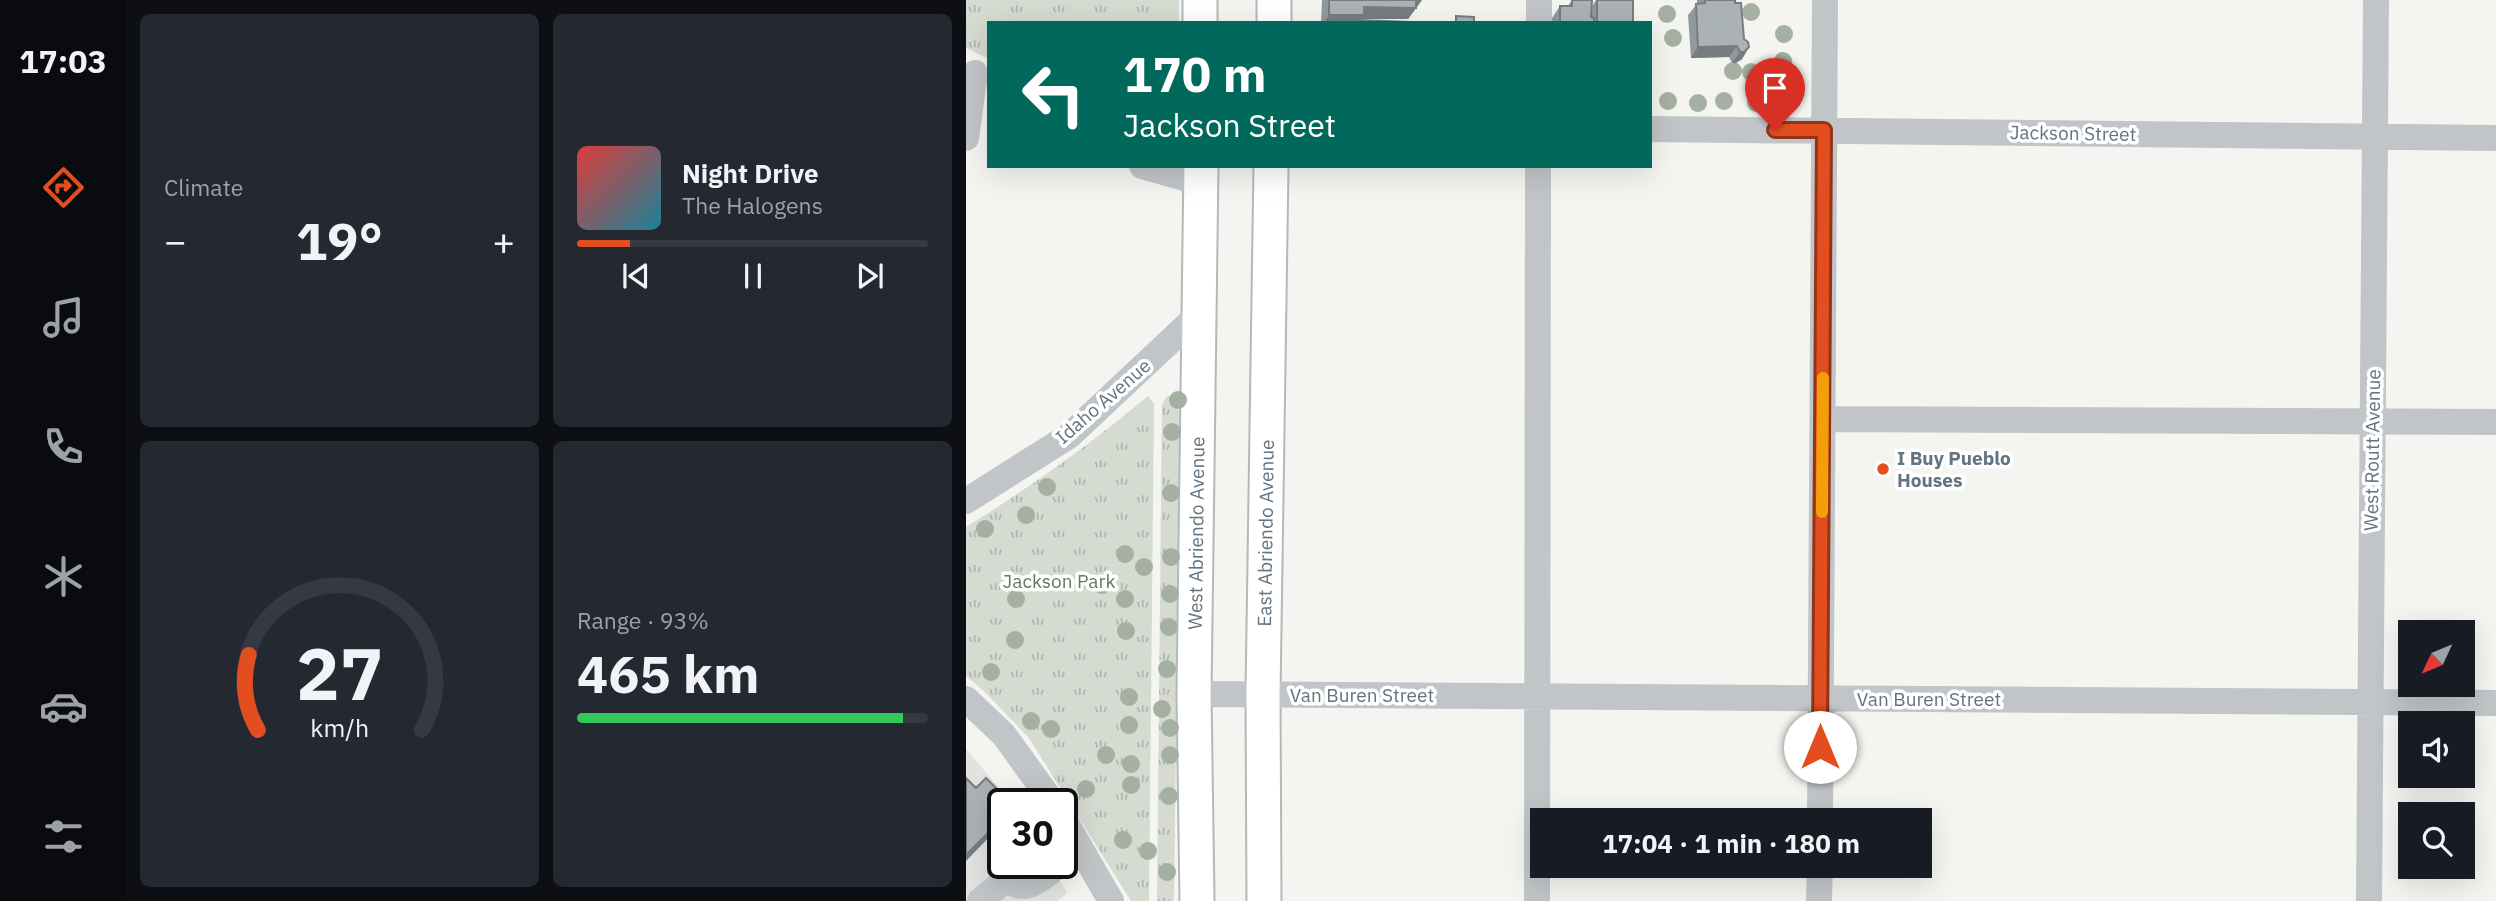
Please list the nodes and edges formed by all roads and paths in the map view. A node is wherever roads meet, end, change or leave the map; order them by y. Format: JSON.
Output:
{"nodes":[{"id":1,"x":1200,"y":0,"type":"edge"},
{"id":2,"x":1274,"y":0,"type":"edge"},
{"id":3,"x":1539,"y":0,"type":"edge"},
{"id":4,"x":1825,"y":0,"type":"edge"},
{"id":5,"x":2376,"y":0,"type":"edge"},
{"id":6,"x":1200,"y":21,"type":"edge"},
{"id":7,"x":1274,"y":21,"type":"edge"},
{"id":8,"x":1539,"y":21,"type":"edge"},
{"id":9,"x":976,"y":74,"type":"edge"},
{"id":10,"x":1652,"y":129,"type":"edge"},
{"id":11,"x":1824,"y":130,"type":"junction"},
{"id":12,"x":2375,"y":137,"type":"junction"},
{"id":13,"x":966,"y":138,"type":"edge"},
{"id":14,"x":2496,"y":138,"type":"edge"},
{"id":15,"x":1156,"y":168,"type":"edge"},
{"id":16,"x":1272,"y":168,"type":"edge"},
{"id":17,"x":1538,"y":168,"type":"edge"},
{"id":18,"x":1202,"y":175,"type":"edge"},
{"id":19,"x":1198,"y":315,"type":"junction"},
{"id":20,"x":1822,"y":419,"type":"junction"},
{"id":21,"x":2372,"y":422,"type":"junction"},
{"id":22,"x":2496,"y":422,"type":"edge"},
{"id":23,"x":966,"y":501,"type":"edge"},
{"id":24,"x":1195,"y":694,"type":"junction"},
{"id":25,"x":1262,"y":694,"type":"junction"},
{"id":26,"x":1538,"y":696,"type":"junction"},
{"id":27,"x":1821,"y":698,"type":"junction"},
{"id":28,"x":966,"y":699,"type":"edge"},
{"id":29,"x":2369,"y":702,"type":"junction"},
{"id":30,"x":2496,"y":703,"type":"edge"},
{"id":31,"x":1042,"y":788,"type":"edge"},
{"id":32,"x":1820,"y":808,"type":"edge"},
{"id":33,"x":1078,"y":857,"type":"edge"},
{"id":34,"x":1820,"y":878,"type":"edge"},
{"id":35,"x":1006,"y":879,"type":"edge"},
{"id":36,"x":1015,"y":879,"type":"edge"},
{"id":37,"x":1034,"y":879,"type":"edge"},
{"id":38,"x":980,"y":901,"type":"edge"},
{"id":39,"x":1111,"y":901,"type":"edge"},
{"id":40,"x":1197,"y":901,"type":"edge"},
{"id":41,"x":1264,"y":901,"type":"edge"},
{"id":42,"x":1537,"y":901,"type":"edge"},
{"id":43,"x":1819,"y":901,"type":"edge"},
{"id":44,"x":2369,"y":901,"type":"edge"}],
"edges":[{"from":1,"to":6,"type":"main road"},
{"from":2,"to":7,"type":"main road"},
{"from":3,"to":8,"type":"street"},
{"from":4,"to":11,"type":"street"},
{"from":5,"to":12,"type":"street","name":"West Routt Avenue"},
{"from":9,"to":13,"type":"street"},
{"from":10,"to":11,"type":"street","name":"Jackson Street"},
{"from":11,"to":12,"type":"street","name":"Jackson Street"},
{"from":11,"to":20,"type":"street"},
{"from":12,"to":14,"type":"street","name":"Jackson Street"},
{"from":12,"to":21,"type":"street","name":"West Routt Avenue"},
{"from":15,"to":18,"type":"street"},
{"from":16,"to":25,"type":"main road","name":"East Abriendo Avenue"},
{"from":17,"to":26,"type":"street"},
{"from":18,"to":19,"type":"main road","name":"West Abriendo Avenue"},
{"from":19,"to":23,"type":"street","name":"Idaho Avenue"},
{"from":19,"to":24,"type":"main road","name":"West Abriendo Avenue"},
{"from":20,"to":21,"type":"street"},
{"from":20,"to":27,"type":"street"},
{"from":21,"to":22,"type":"street"},
{"from":21,"to":29,"type":"street","name":"West Routt Avenue"},
{"from":24,"to":25,"type":"street","name":"Van Buren Street"},
{"from":24,"to":40,"type":"main road","name":"West Abriendo Avenue"},
{"from":25,"to":26,"type":"street","name":"Van Buren Street"},
{"from":25,"to":41,"type":"main road","name":"East Abriendo Avenue"},
{"from":26,"to":27,"type":"street","name":"Van Buren Street"},
{"from":26,"to":42,"type":"street"},
{"from":27,"to":29,"type":"street","name":"Van Buren Street"},
{"from":27,"to":32,"type":"street"},
{"from":28,"to":31,"type":"street"},
{"from":29,"to":30,"type":"street","name":"Van Buren Street"},
{"from":29,"to":44,"type":"street","name":"West Routt Avenue"},
{"from":33,"to":39,"type":"street"},
{"from":34,"to":43,"type":"street"},
{"from":35,"to":38,"type":"street"},
{"from":36,"to":37,"type":"street"}]}
